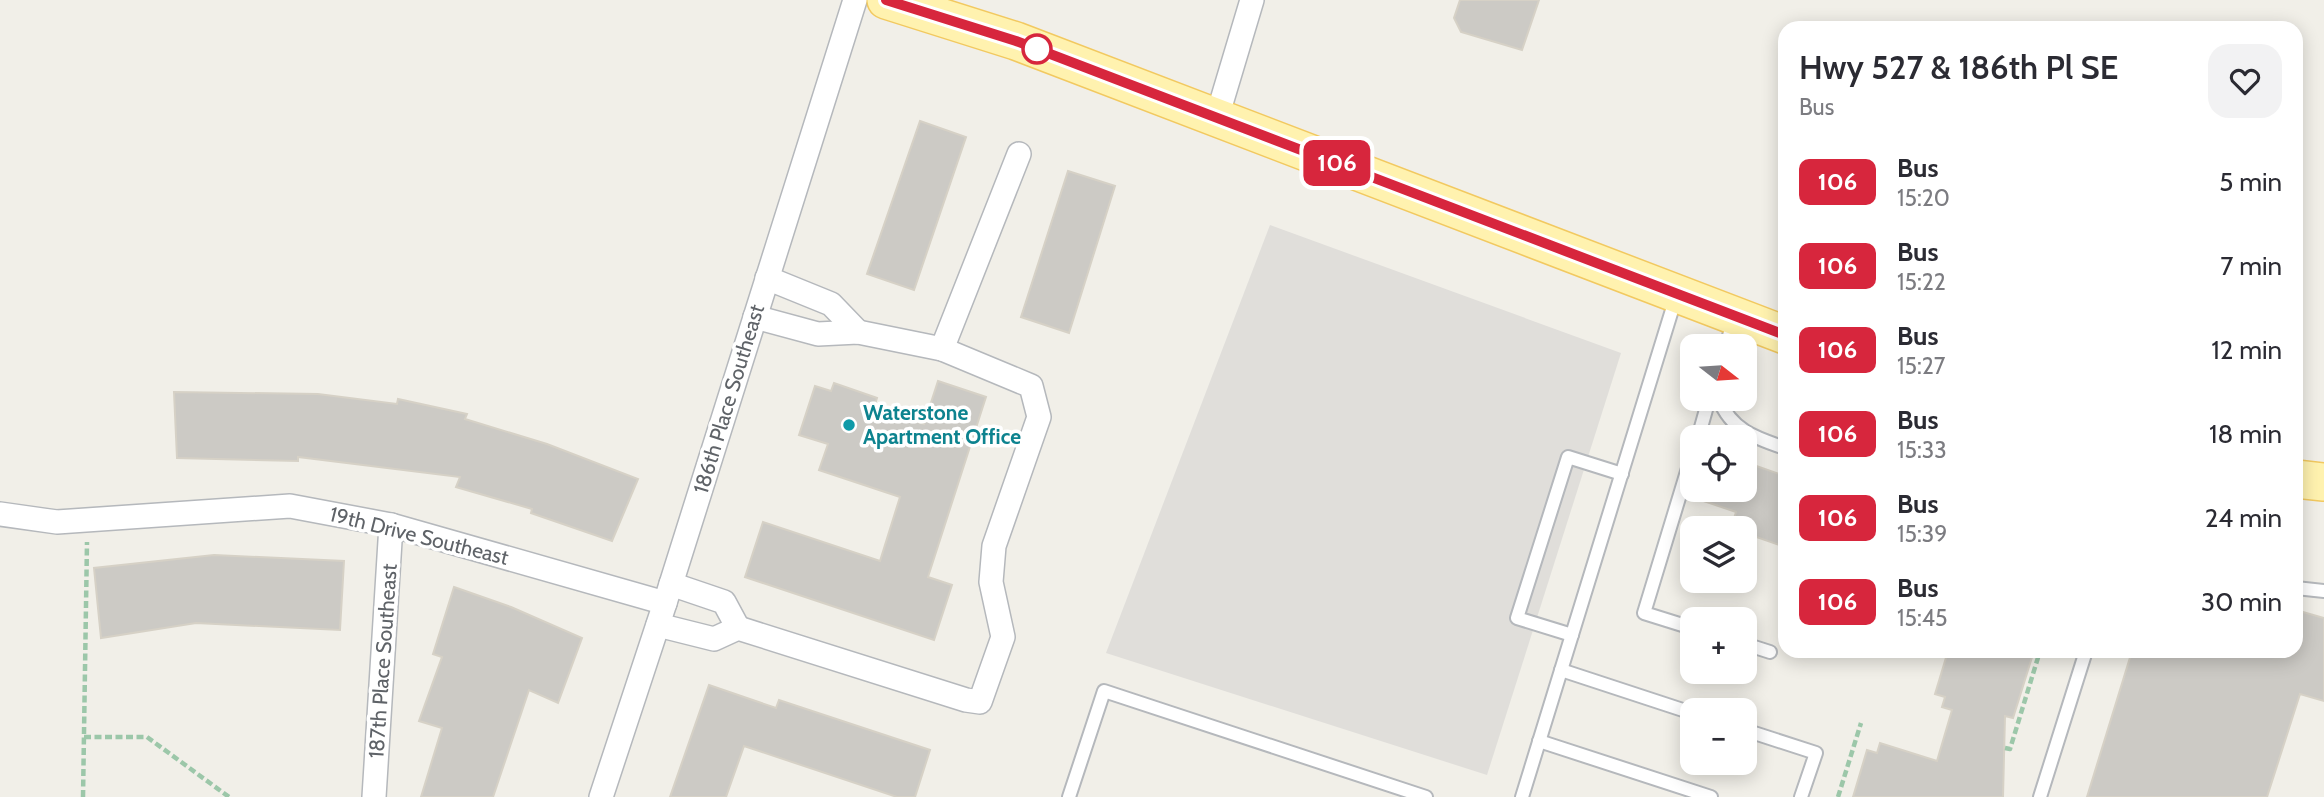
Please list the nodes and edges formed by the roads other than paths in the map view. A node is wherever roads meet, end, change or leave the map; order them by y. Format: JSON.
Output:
{"nodes":[{"id":1,"x":855,"y":0,"type":"edge"},
{"id":2,"x":886,"y":0,"type":"edge"},
{"id":3,"x":1252,"y":0,"type":"edge"},
{"id":4,"x":1217,"y":117,"type":"junction"},
{"id":5,"x":1019,"y":154,"type":"dead end"},
{"id":6,"x":767,"y":278,"type":"junction"},
{"id":7,"x":1678,"y":294,"type":"junction"},
{"id":8,"x":755,"y":317,"type":"junction"},
{"id":9,"x":1731,"y":331,"type":"edge"},
{"id":10,"x":858,"y":332,"type":"junction"},
{"id":11,"x":1778,"y":334,"type":"edge"},
{"id":12,"x":942,"y":349,"type":"junction"},
{"id":13,"x":1726,"y":411,"type":"edge"},
{"id":14,"x":1778,"y":446,"type":"edge"},
{"id":15,"x":1622,"y":474,"type":"junction"},
{"id":16,"x":2303,"y":480,"type":"edge"},
{"id":17,"x":2324,"y":482,"type":"edge"},
{"id":18,"x":1680,"y":494,"type":"edge"},
{"id":19,"x":0,"y":513,"type":"edge"},
{"id":20,"x":391,"y":525,"type":"junction"},
{"id":21,"x":2303,"y":589,"type":"edge"},
{"id":22,"x":2324,"y":591,"type":"edge"},
{"id":23,"x":665,"y":604,"type":"junction"},
{"id":24,"x":1680,"y":624,"type":"edge"},
{"id":25,"x":738,"y":628,"type":"junction"},
{"id":26,"x":1572,"y":635,"type":"junction"},
{"id":27,"x":1757,"y":648,"type":"edge"},
{"id":28,"x":1770,"y":652,"type":"dead end"},
{"id":29,"x":2084,"y":658,"type":"edge"},
{"id":30,"x":1561,"y":670,"type":"junction"},
{"id":31,"x":1680,"y":709,"type":"edge"},
{"id":32,"x":1757,"y":734,"type":"edge"},
{"id":33,"x":1539,"y":741,"type":"junction"},
{"id":34,"x":374,"y":797,"type":"edge"},
{"id":35,"x":601,"y":797,"type":"edge"},
{"id":36,"x":1069,"y":797,"type":"edge"},
{"id":37,"x":1426,"y":797,"type":"edge"},
{"id":38,"x":1522,"y":797,"type":"edge"},
{"id":39,"x":1711,"y":797,"type":"edge"},
{"id":40,"x":1801,"y":797,"type":"edge"},
{"id":41,"x":2040,"y":797,"type":"edge"}],
"edges":[{"from":1,"to":6,"type":"street","name":"186th Place Southeast"},
{"from":2,"to":4,"type":"main road"},
{"from":3,"to":4,"type":"street"},
{"from":4,"to":7,"type":"main road"},
{"from":5,"to":12,"type":"street"},
{"from":6,"to":8,"type":"street","name":"186th Place Southeast"},
{"from":6,"to":10,"type":"street"},
{"from":7,"to":9,"type":"main road"},
{"from":7,"to":15,"type":"lane"},
{"from":8,"to":10,"type":"street"},
{"from":8,"to":23,"type":"street","name":"186th Place Southeast"},
{"from":9,"to":11,"type":"main road"},
{"from":10,"to":12,"type":"street"},
{"from":12,"to":25,"type":"street"},
{"from":13,"to":14,"type":"lane"},
{"from":15,"to":26,"type":"lane"},
{"from":15,"to":26,"type":"lane"},
{"from":16,"to":17,"type":"main road"},
{"from":18,"to":24,"type":"lane"},
{"from":19,"to":20,"type":"street","name":"19th Drive Southeast"},
{"from":20,"to":23,"type":"street","name":"19th Drive Southeast"},
{"from":20,"to":34,"type":"street","name":"187th Place Southeast"},
{"from":21,"to":22,"type":"lane"},
{"from":23,"to":25,"type":"street"},
{"from":23,"to":25,"type":"street"},
{"from":23,"to":35,"type":"street","name":"186th Place Southeast"},
{"from":26,"to":30,"type":"lane"},
{"from":27,"to":28,"type":"lane"},
{"from":29,"to":41,"type":"lane"},
{"from":30,"to":31,"type":"lane"},
{"from":30,"to":33,"type":"lane"},
{"from":32,"to":40,"type":"lane"},
{"from":33,"to":38,"type":"lane"},
{"from":33,"to":39,"type":"lane"},
{"from":36,"to":37,"type":"lane"}]}
